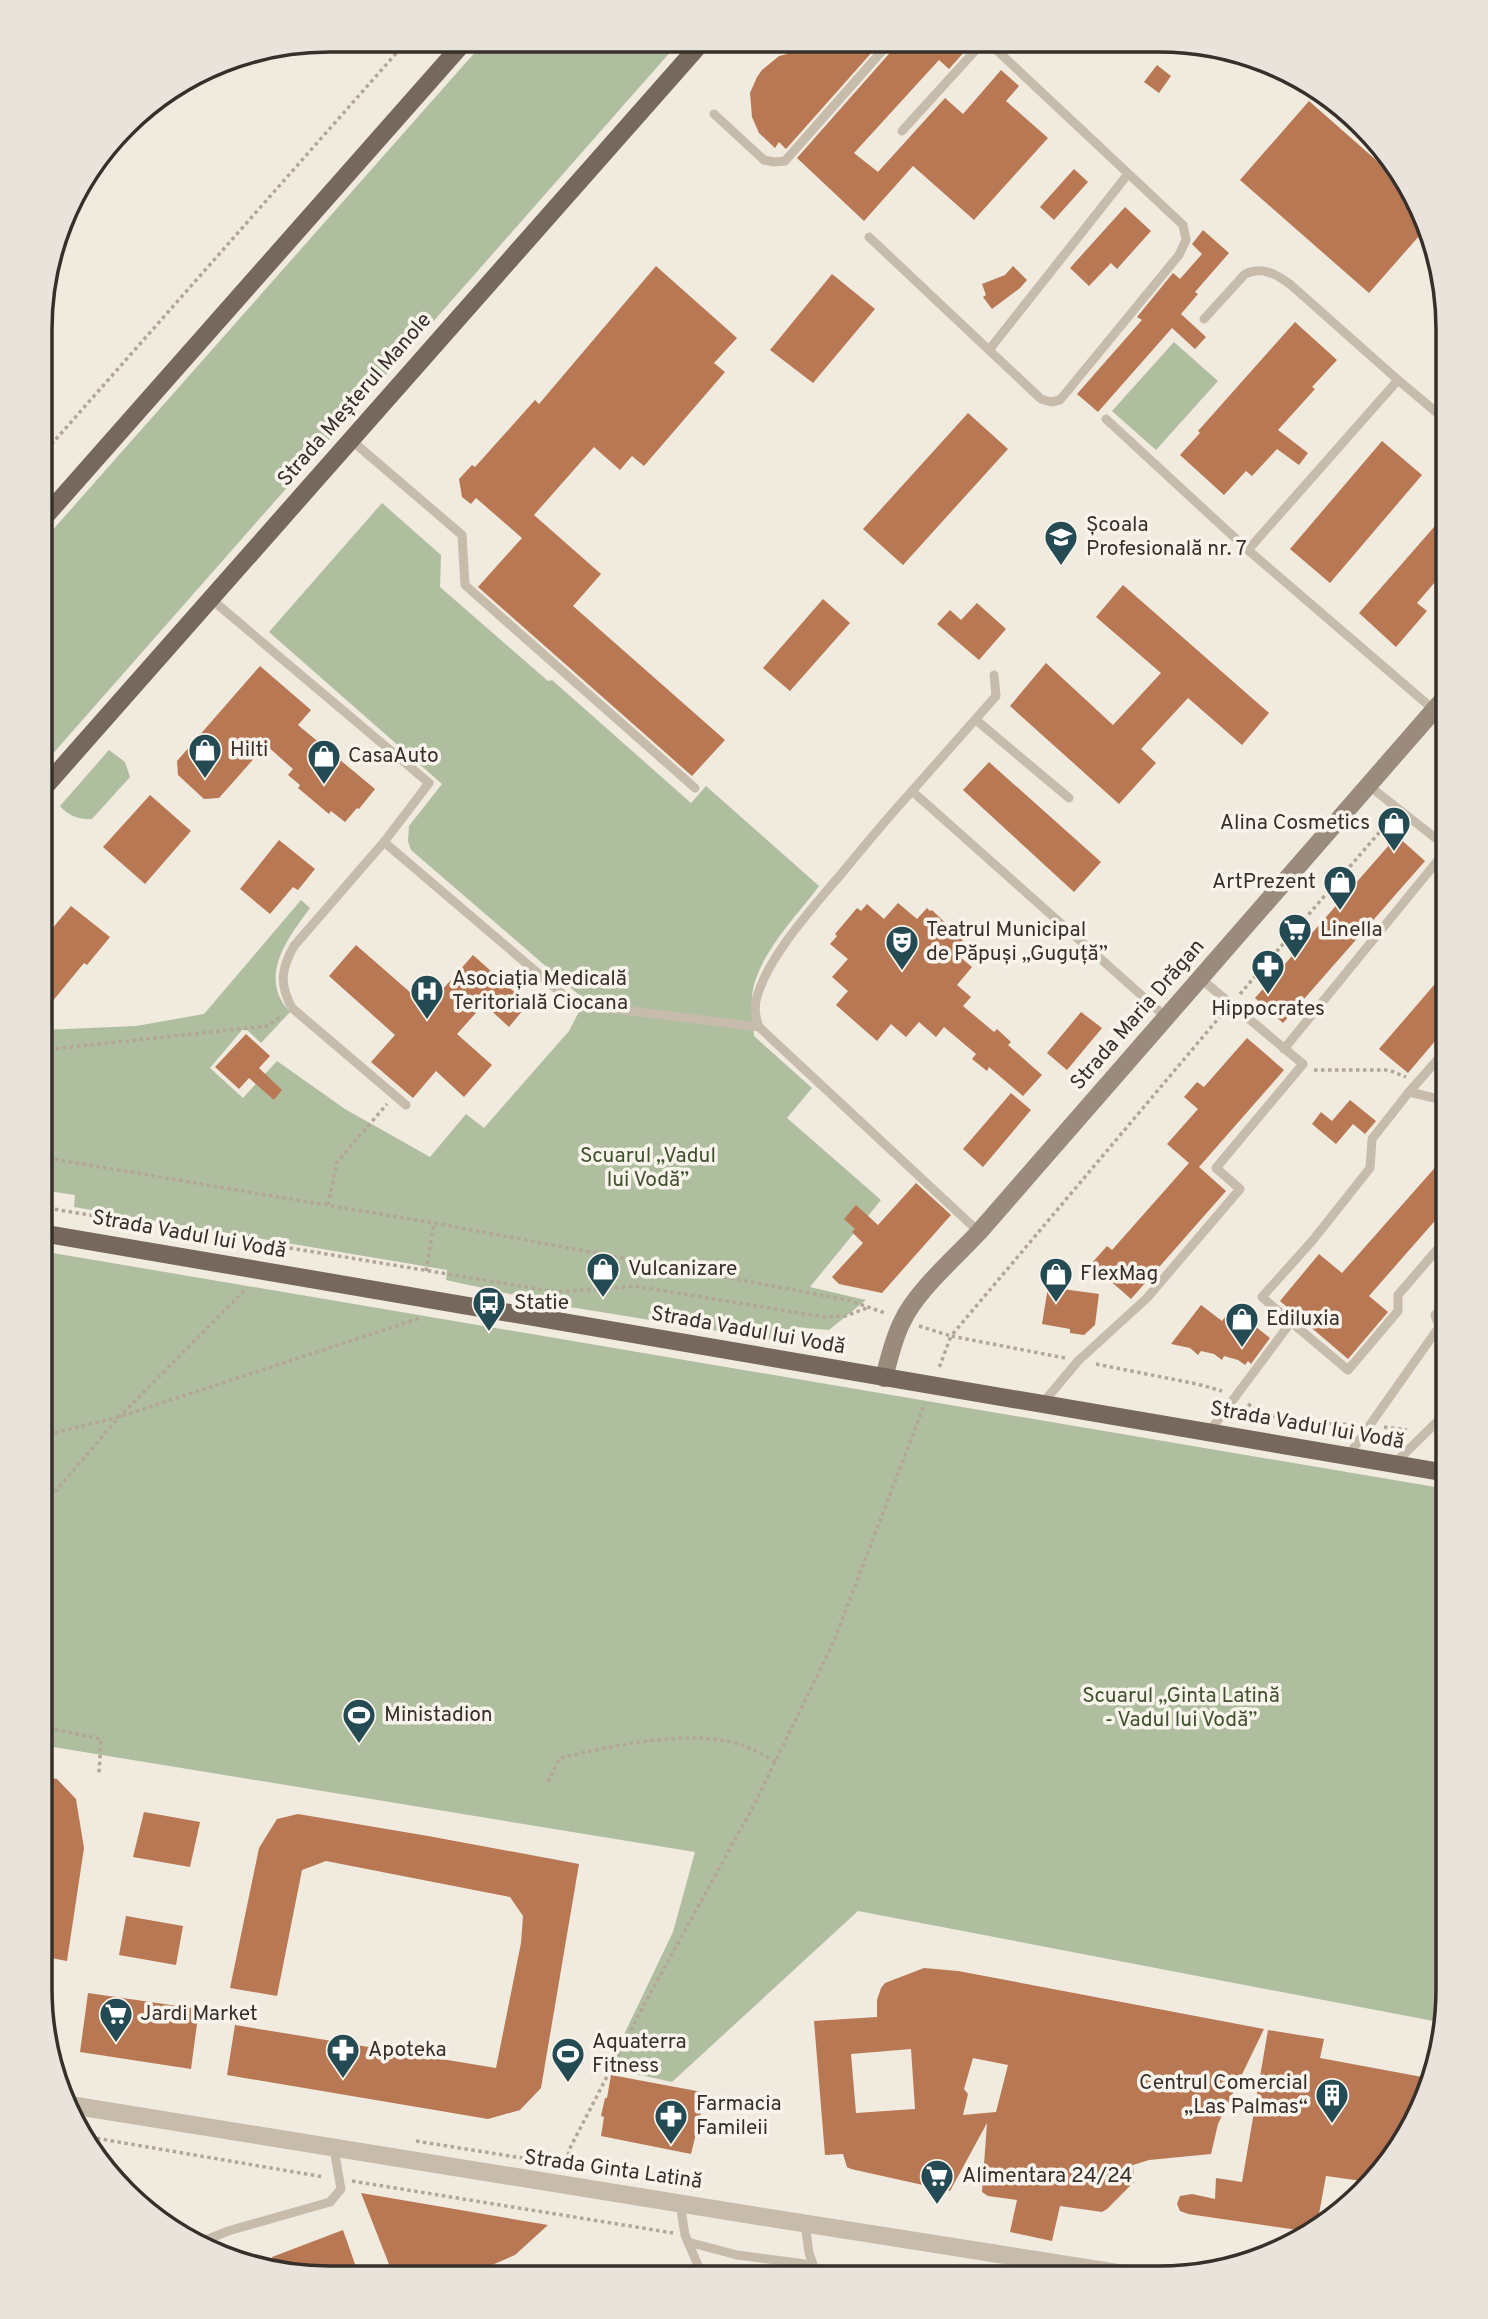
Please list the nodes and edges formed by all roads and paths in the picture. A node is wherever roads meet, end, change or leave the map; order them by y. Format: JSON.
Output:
{"nodes":[{"id":1,"x":397,"y":52,"type":"edge"},
{"id":2,"x":455,"y":52,"type":"edge"},
{"id":3,"x":693,"y":52,"type":"edge"},
{"id":4,"x":881,"y":52,"type":"edge"},
{"id":5,"x":977,"y":52,"type":"edge"},
{"id":6,"x":997,"y":52,"type":"edge"},
{"id":7,"x":714,"y":114,"type":"dead end"},
{"id":8,"x":902,"y":131,"type":"dead end"},
{"id":9,"x":1128,"y":174,"type":"junction"},
{"id":10,"x":869,"y":237,"type":"dead end"},
{"id":11,"x":1204,"y":319,"type":"dead end"},
{"id":12,"x":989,"y":350,"type":"junction"},
{"id":13,"x":1398,"y":380,"type":"junction"},
{"id":14,"x":1436,"y":412,"type":"edge"},
{"id":15,"x":1106,"y":419,"type":"dead end"},
{"id":16,"x":351,"y":440,"type":"junction"},
{"id":17,"x":52,"y":445,"type":"edge"},
{"id":18,"x":52,"y":509,"type":"edge"},
{"id":19,"x":1248,"y":550,"type":"junction"},
{"id":20,"x":211,"y":599,"type":"junction"},
{"id":21,"x":994,"y":675,"type":"dead end"},
{"id":22,"x":1436,"y":708,"type":"edge"},
{"id":23,"x":1434,"y":710,"type":"junction"},
{"id":24,"x":976,"y":720,"type":"junction"},
{"id":25,"x":52,"y":779,"type":"edge"},
{"id":26,"x":1368,"y":785,"type":"junction"},
{"id":27,"x":695,"y":788,"type":"dead end"},
{"id":28,"x":912,"y":791,"type":"junction"},
{"id":29,"x":1069,"y":798,"type":"dead end"},
{"id":30,"x":1399,"y":810,"type":"junction"},
{"id":31,"x":1436,"y":839,"type":"edge"},
{"id":32,"x":384,"y":842,"type":"junction"},
{"id":33,"x":1436,"y":863,"type":"edge"},
{"id":34,"x":1201,"y":979,"type":"junction"},
{"id":35,"x":1231,"y":1004,"type":"junction"},
{"id":36,"x":292,"y":1008,"type":"junction"},
{"id":37,"x":1166,"y":1017,"type":"junction"},
{"id":38,"x":759,"y":1027,"type":"junction"},
{"id":39,"x":52,"y":1049,"type":"edge"},
{"id":40,"x":1284,"y":1049,"type":"junction"},
{"id":41,"x":1436,"y":1062,"type":"edge"},
{"id":42,"x":1298,"y":1070,"type":"junction"},
{"id":43,"x":1418,"y":1082,"type":"junction"},
{"id":44,"x":1409,"y":1092,"type":"junction"},
{"id":45,"x":395,"y":1096,"type":"junction"},
{"id":46,"x":1436,"y":1098,"type":"edge"},
{"id":47,"x":406,"y":1105,"type":"dead end"},
{"id":48,"x":52,"y":1159,"type":"edge"},
{"id":49,"x":328,"y":1205,"type":"junction"},
{"id":50,"x":52,"y":1210,"type":"edge"},
{"id":51,"x":434,"y":1223,"type":"junction"},
{"id":52,"x":979,"y":1232,"type":"junction"},
{"id":53,"x":52,"y":1235,"type":"edge"},
{"id":54,"x":1436,"y":1251,"type":"edge"},
{"id":55,"x":426,"y":1271,"type":"junction"},
{"id":56,"x":259,"y":1290,"type":"dead end"},
{"id":57,"x":869,"y":1307,"type":"junction"},
{"id":58,"x":409,"y":1314,"type":"dead end"},
{"id":59,"x":902,"y":1320,"type":"junction"},
{"id":60,"x":1291,"y":1322,"type":"junction"},
{"id":61,"x":1436,"y":1330,"type":"edge"},
{"id":62,"x":951,"y":1336,"type":"junction"},
{"id":63,"x":1078,"y":1361,"type":"junction"},
{"id":64,"x":939,"y":1368,"type":"dead end"},
{"id":65,"x":884,"y":1378,"type":"junction"},
{"id":66,"x":1235,"y":1395,"type":"junction"},
{"id":67,"x":925,"y":1404,"type":"dead end"},
{"id":68,"x":1041,"y":1405,"type":"junction"},
{"id":69,"x":119,"y":1417,"type":"junction"},
{"id":70,"x":1436,"y":1422,"type":"edge"},
{"id":71,"x":1369,"y":1426,"type":"junction"},
{"id":72,"x":1209,"y":1432,"type":"junction"},
{"id":73,"x":52,"y":1433,"type":"edge"},
{"id":74,"x":1425,"y":1433,"type":"junction"},
{"id":75,"x":1348,"y":1456,"type":"junction"},
{"id":76,"x":1394,"y":1464,"type":"junction"},
{"id":77,"x":1436,"y":1471,"type":"edge"},
{"id":78,"x":52,"y":1495,"type":"edge"},
{"id":79,"x":52,"y":1729,"type":"edge"},
{"id":80,"x":776,"y":1762,"type":"junction"},
{"id":81,"x":99,"y":1773,"type":"dead end"},
{"id":82,"x":548,"y":1782,"type":"dead end"},
{"id":83,"x":79,"y":2106,"type":"edge"},
{"id":84,"x":96,"y":2138,"type":"edge"},
{"id":85,"x":334,"y":2149,"type":"junction"},
{"id":86,"x":566,"y":2169,"type":"dead end"},
{"id":87,"x":341,"y":2179,"type":"junction"},
{"id":88,"x":680,"y":2203,"type":"junction"},
{"id":89,"x":805,"y":2223,"type":"junction"},
{"id":90,"x":209,"y":2239,"type":"edge"},
{"id":91,"x":687,"y":2239,"type":"junction"},
{"id":92,"x":813,"y":2265,"type":"joint"},
{"id":93,"x":698,"y":2266,"type":"edge"},
{"id":94,"x":1075,"y":2266,"type":"edge"}],
"edges":[{"from":1,"to":17,"type":"path"},
{"from":2,"to":18,"type":"main road"},
{"from":3,"to":16,"type":"main road","name":"Strada Meșterul Manole"},
{"from":4,"to":7,"type":"lane"},
{"from":5,"to":8,"type":"lane"},
{"from":6,"to":9,"type":"lane"},
{"from":9,"to":12,"type":"lane"},
{"from":9,"to":12,"type":"lane"},
{"from":10,"to":12,"type":"lane"},
{"from":11,"to":13,"type":"lane"},
{"from":13,"to":14,"type":"lane"},
{"from":13,"to":19,"type":"lane"},
{"from":15,"to":19,"type":"lane"},
{"from":16,"to":20,"type":"main road","name":"Strada Meșterul Manole"},
{"from":16,"to":27,"type":"lane"},
{"from":19,"to":23,"type":"lane"},
{"from":20,"to":25,"type":"main road","name":"Strada Meșterul Manole"},
{"from":20,"to":32,"type":"lane"},
{"from":21,"to":24,"type":"lane"},
{"from":22,"to":23,"type":"main road","name":"Strada Maria Drăgan"},
{"from":23,"to":26,"type":"main road","name":"Strada Maria Drăgan"},
{"from":24,"to":28,"type":"lane"},
{"from":24,"to":29,"type":"lane"},
{"from":26,"to":30,"type":"lane"},
{"from":26,"to":34,"type":"main road","name":"Strada Maria Drăgan"},
{"from":28,"to":37,"type":"lane"},
{"from":28,"to":38,"type":"lane"},
{"from":30,"to":31,"type":"lane"},
{"from":30,"to":35,"type":"path"},
{"from":32,"to":36,"type":"lane"},
{"from":32,"to":38,"type":"lane"},
{"from":33,"to":40,"type":"lane"},
{"from":34,"to":35,"type":"lane"},
{"from":34,"to":37,"type":"main road","name":"Strada Maria Drăgan"},
{"from":35,"to":40,"type":"lane"},
{"from":35,"to":62,"type":"path"},
{"from":36,"to":39,"type":"path"},
{"from":36,"to":45,"type":"lane"},
{"from":37,"to":52,"type":"main road","name":"Strada Maria Drăgan"},
{"from":38,"to":52,"type":"lane"},
{"from":40,"to":42,"type":"lane"},
{"from":41,"to":43,"type":"lane"},
{"from":42,"to":43,"type":"path"},
{"from":42,"to":63,"type":"lane"},
{"from":43,"to":44,"type":"lane"},
{"from":44,"to":46,"type":"lane"},
{"from":44,"to":60,"type":"lane"},
{"from":45,"to":47,"type":"lane"},
{"from":45,"to":49,"type":"path"},
{"from":48,"to":49,"type":"path"},
{"from":49,"to":51,"type":"path"},
{"from":50,"to":55,"type":"path"},
{"from":51,"to":55,"type":"path"},
{"from":51,"to":57,"type":"path"},
{"from":52,"to":59,"type":"main road","name":"Strada Maria Drăgan"},
{"from":53,"to":65,"type":"main road","name":"Strada Vadul lui Vodă"},
{"from":54,"to":60,"type":"lane"},
{"from":55,"to":57,"type":"path"},
{"from":56,"to":69,"type":"path"},
{"from":57,"to":59,"type":"path"},
{"from":58,"to":69,"type":"path"},
{"from":59,"to":62,"type":"path"},
{"from":59,"to":65,"type":"main road","name":"Strada Maria Drăgan"},
{"from":60,"to":66,"type":"lane"},
{"from":61,"to":71,"type":"lane"},
{"from":62,"to":63,"type":"path"},
{"from":62,"to":64,"type":"path"},
{"from":63,"to":66,"type":"path"},
{"from":63,"to":68,"type":"lane"},
{"from":65,"to":68,"type":"main road","name":"Strada Vadul lui Vodă"},
{"from":66,"to":71,"type":"path"},
{"from":66,"to":72,"type":"lane"},
{"from":67,"to":80,"type":"path"},
{"from":68,"to":72,"type":"main road","name":"Strada Vadul lui Vodă"},
{"from":69,"to":73,"type":"path"},
{"from":69,"to":78,"type":"path"},
{"from":70,"to":74,"type":"lane"},
{"from":71,"to":74,"type":"path"},
{"from":71,"to":75,"type":"lane"},
{"from":72,"to":75,"type":"main road","name":"Strada Vadul lui Vodă"},
{"from":74,"to":76,"type":"lane"},
{"from":75,"to":76,"type":"main road","name":"Strada Vadul lui Vodă"},
{"from":76,"to":77,"type":"main road","name":"Strada Vadul lui Vodă"},
{"from":79,"to":81,"type":"path"},
{"from":80,"to":82,"type":"path"},
{"from":80,"to":86,"type":"path"},
{"from":83,"to":85,"type":"street","name":"Strada Ginta Latină"},
{"from":84,"to":87,"type":"path"},
{"from":85,"to":87,"type":"lane"},
{"from":85,"to":88,"type":"street","name":"Strada Ginta Latină"},
{"from":87,"to":90,"type":"lane"},
{"from":87,"to":91,"type":"path"},
{"from":88,"to":89,"type":"street","name":"Strada Ginta Latină"},
{"from":88,"to":91,"type":"lane"},
{"from":89,"to":92,"type":"lane"},
{"from":89,"to":94,"type":"street","name":"Strada Ginta Latină"},
{"from":91,"to":92,"type":"lane"},
{"from":91,"to":93,"type":"lane"}]}
